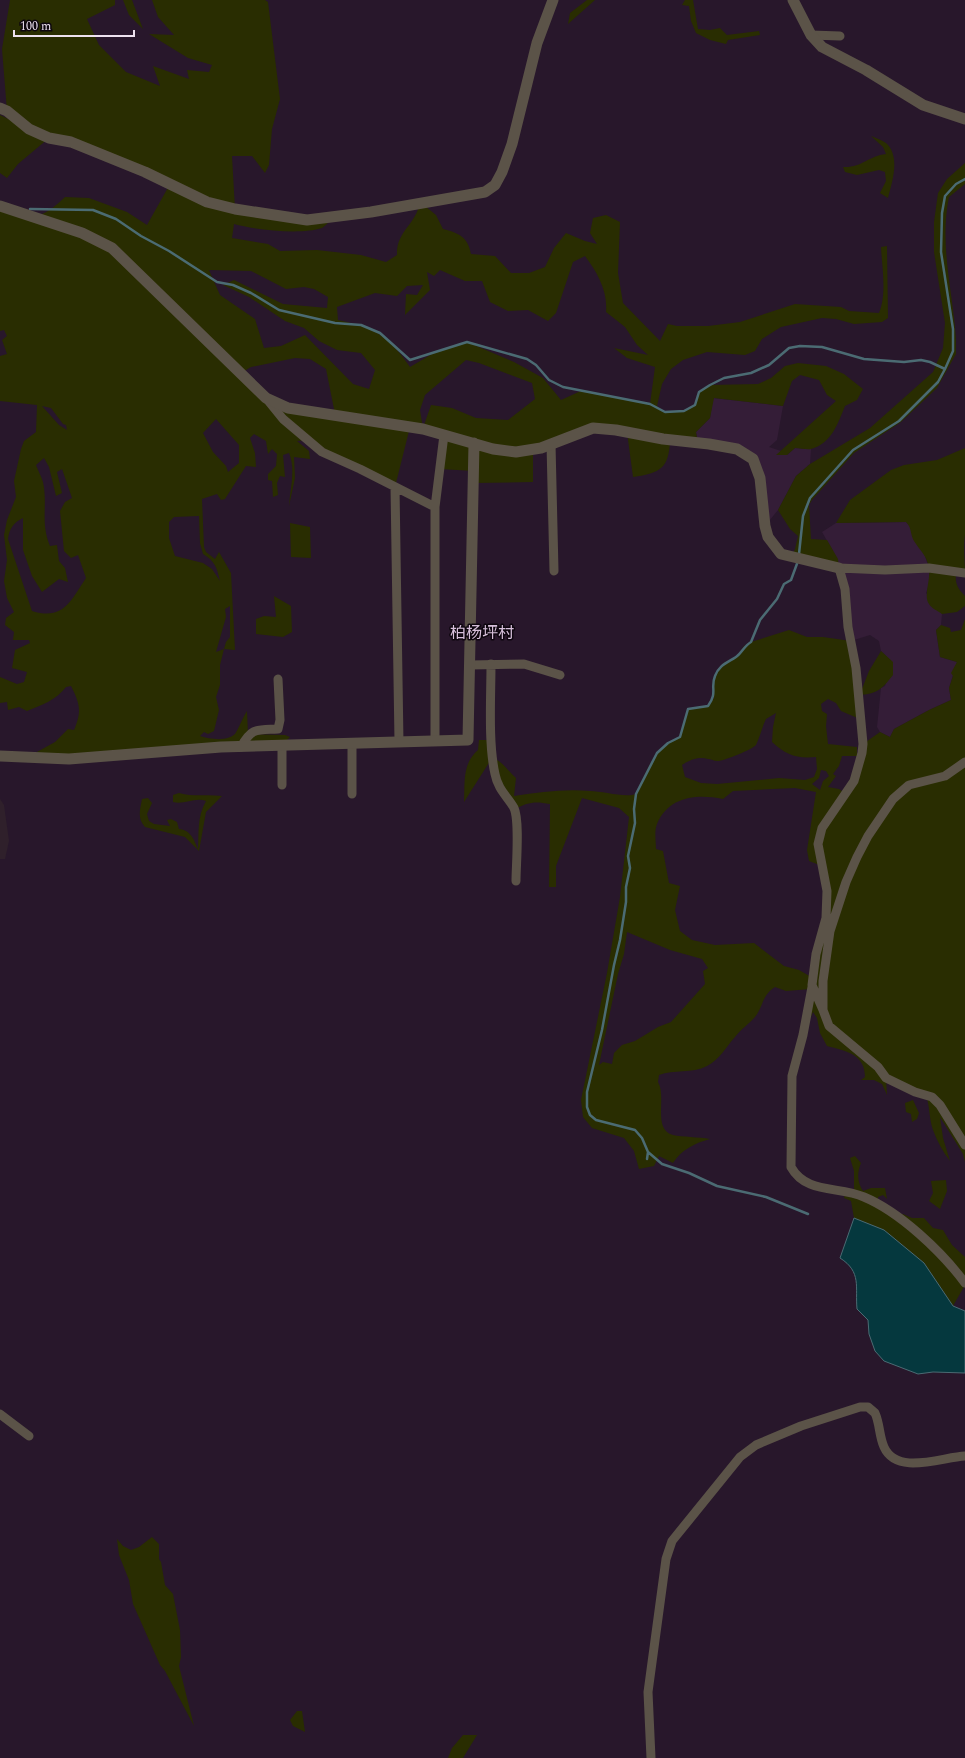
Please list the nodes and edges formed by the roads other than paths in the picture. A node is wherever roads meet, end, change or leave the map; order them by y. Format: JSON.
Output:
{"nodes":[{"id":1,"x":553,"y":0,"type":"edge"},
{"id":2,"x":794,"y":0,"type":"edge"},
{"id":3,"x":811,"y":35,"type":"junction"},
{"id":4,"x":840,"y":36,"type":"dead end"},
{"id":5,"x":0,"y":108,"type":"edge"},
{"id":6,"x":965,"y":119,"type":"edge"},
{"id":7,"x":0,"y":206,"type":"edge"},
{"id":8,"x":266,"y":398,"type":"junction"},
{"id":9,"x":444,"y":435,"type":"junction"},
{"id":10,"x":474,"y":443,"type":"junction"},
{"id":11,"x":551,"y":444,"type":"junction"},
{"id":12,"x":395,"y":487,"type":"junction"},
{"id":13,"x":435,"y":507,"type":"junction"},
{"id":14,"x":839,"y":568,"type":"junction"},
{"id":15,"x":554,"y":571,"type":"dead end"},
{"id":16,"x":965,"y":573,"type":"edge"},
{"id":17,"x":491,"y":664,"type":"junction"},
{"id":18,"x":470,"y":665,"type":"junction"},
{"id":19,"x":560,"y":675,"type":"dead end"},
{"id":20,"x":278,"y":679,"type":"dead end"},
{"id":21,"x":435,"y":741,"type":"junction"},
{"id":22,"x":399,"y":742,"type":"junction"},
{"id":23,"x":352,"y":743,"type":"junction"},
{"id":24,"x":282,"y":745,"type":"junction"},
{"id":25,"x":241,"y":747,"type":"junction"},
{"id":26,"x":0,"y":756,"type":"edge"},
{"id":27,"x":965,"y":762,"type":"edge"},
{"id":28,"x":282,"y":785,"type":"dead end"},
{"id":29,"x":352,"y":794,"type":"dead end"},
{"id":30,"x":516,"y":882,"type":"dead end"},
{"id":31,"x":812,"y":985,"type":"junction"},
{"id":32,"x":823,"y":1010,"type":"junction"},
{"id":33,"x":965,"y":1145,"type":"edge"},
{"id":34,"x":965,"y":1283,"type":"edge"},
{"id":35,"x":0,"y":1414,"type":"edge"},
{"id":36,"x":30,"y":1436,"type":"dead end"},
{"id":37,"x":965,"y":1456,"type":"edge"},
{"id":38,"x":651,"y":1758,"type":"edge"}],
"edges":[{"from":1,"to":5,"type":"street"},
{"from":2,"to":3,"type":"street"},
{"from":3,"to":4,"type":"street"},
{"from":3,"to":6,"type":"street"},
{"from":7,"to":8,"type":"street"},
{"from":8,"to":9,"type":"street"},
{"from":8,"to":12,"type":"street"},
{"from":9,"to":10,"type":"street"},
{"from":9,"to":13,"type":"street"},
{"from":10,"to":11,"type":"street"},
{"from":10,"to":18,"type":"street"},
{"from":11,"to":14,"type":"street"},
{"from":11,"to":15,"type":"street"},
{"from":12,"to":13,"type":"street"},
{"from":12,"to":22,"type":"street"},
{"from":13,"to":21,"type":"street"},
{"from":14,"to":16,"type":"street"},
{"from":14,"to":31,"type":"street"},
{"from":17,"to":18,"type":"street"},
{"from":17,"to":19,"type":"street"},
{"from":17,"to":30,"type":"street"},
{"from":18,"to":21,"type":"street"},
{"from":20,"to":25,"type":"street"},
{"from":21,"to":22,"type":"street"},
{"from":22,"to":23,"type":"street"},
{"from":23,"to":24,"type":"street"},
{"from":23,"to":29,"type":"street"},
{"from":24,"to":25,"type":"street"},
{"from":24,"to":28,"type":"street"},
{"from":25,"to":26,"type":"street"},
{"from":27,"to":32,"type":"street"},
{"from":31,"to":32,"type":"street"},
{"from":31,"to":34,"type":"street"},
{"from":32,"to":33,"type":"street"},
{"from":35,"to":36,"type":"street"},
{"from":37,"to":38,"type":"street"}]}
